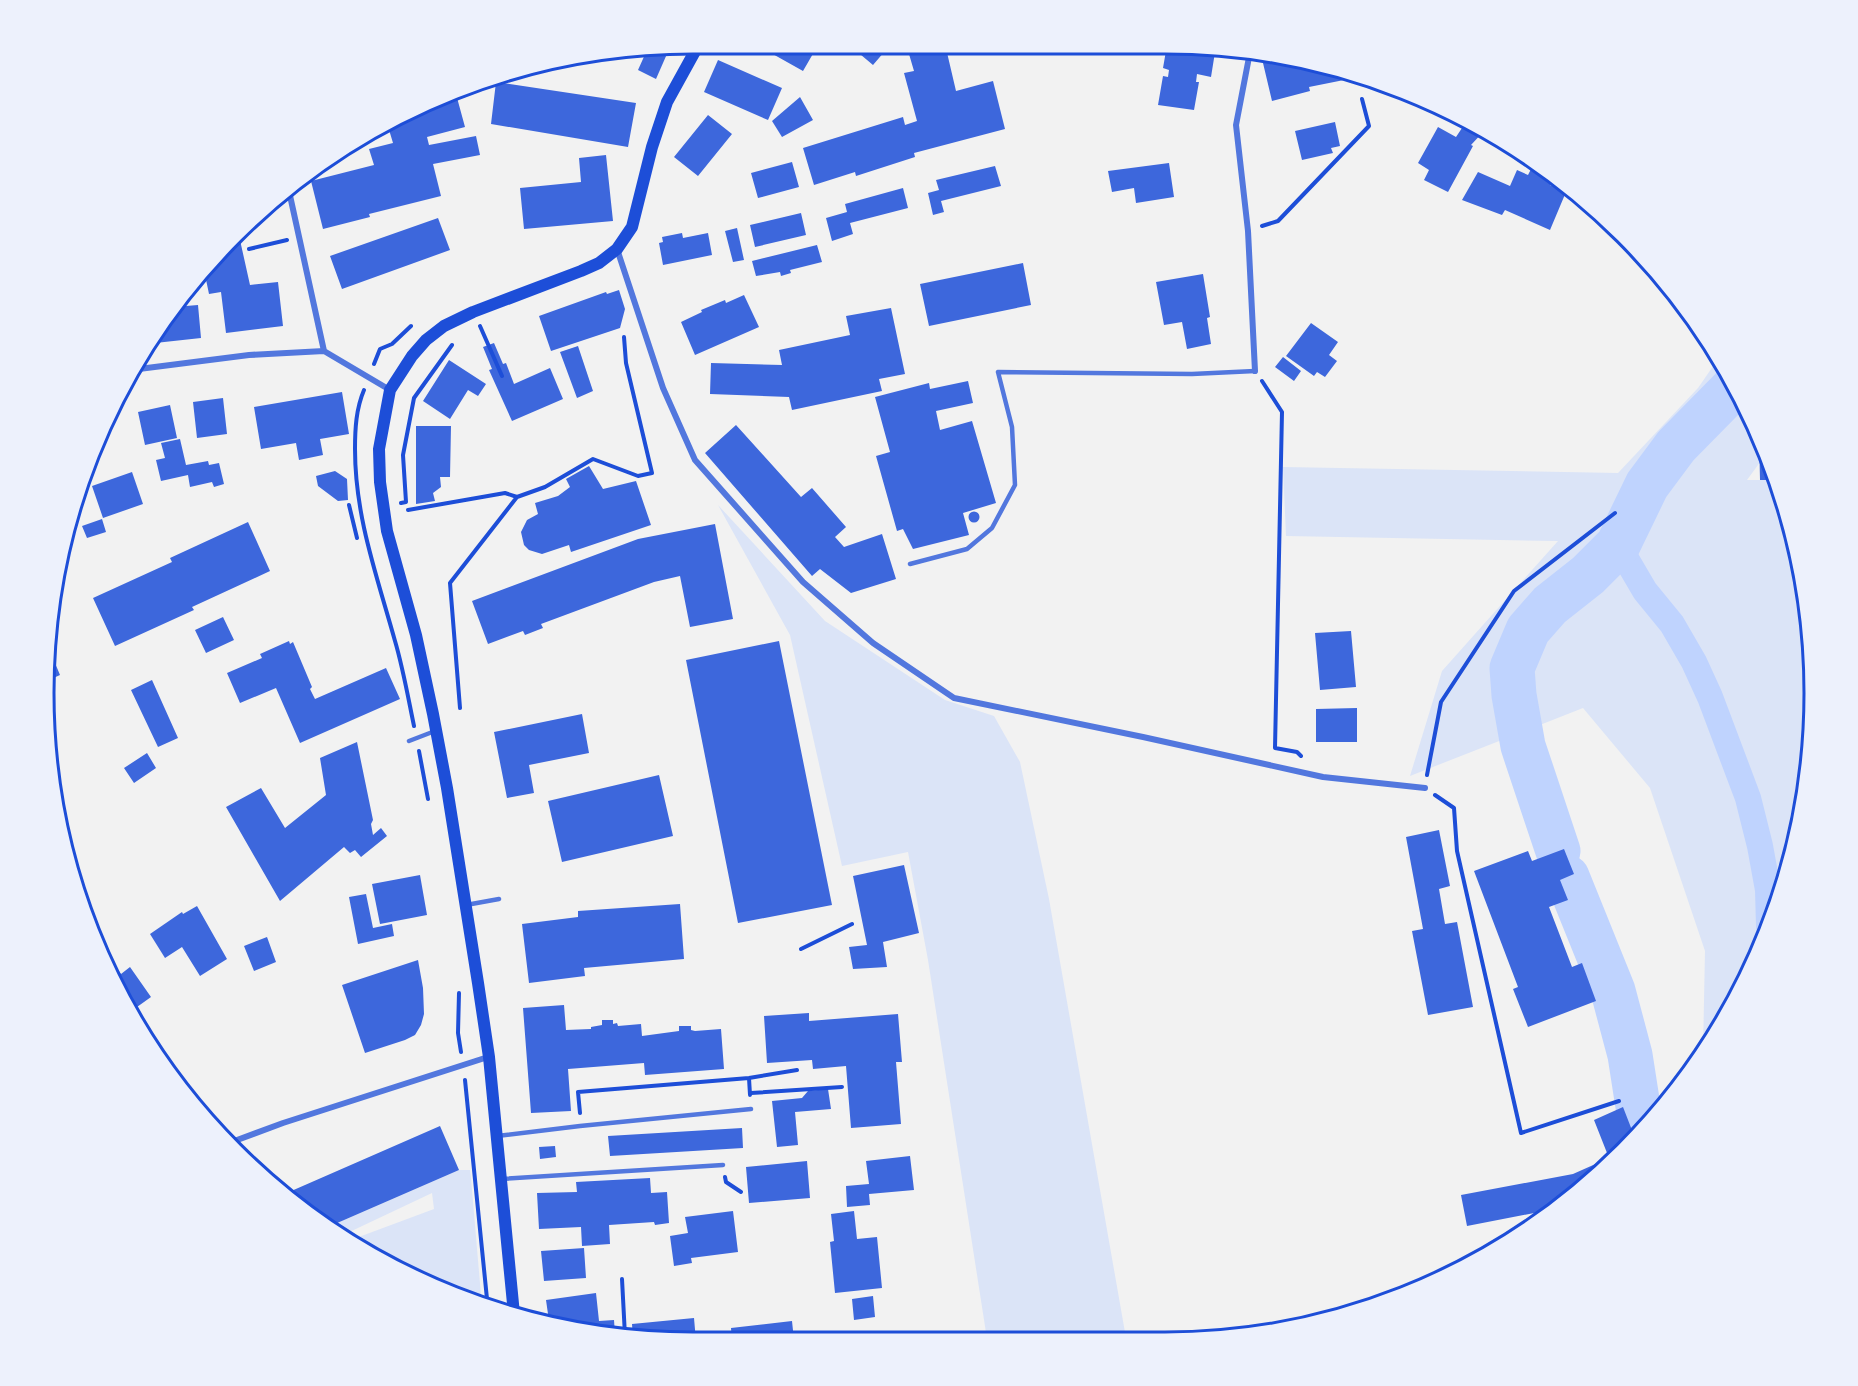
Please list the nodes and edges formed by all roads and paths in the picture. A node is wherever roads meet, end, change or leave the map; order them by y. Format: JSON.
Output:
{"nodes":[{"id":1,"x":693,"y":54,"type":"edge"},
{"id":2,"x":1249,"y":59,"type":"edge"},
{"id":3,"x":1362,"y":99,"type":"dead end"},
{"id":4,"x":290,"y":197,"type":"edge"},
{"id":5,"x":1248,"y":231,"type":"junction"},
{"id":6,"x":299,"y":237,"type":"junction"},
{"id":7,"x":249,"y":249,"type":"dead end"},
{"id":8,"x":617,"y":249,"type":"junction"},
{"id":9,"x":473,"y":312,"type":"junction"},
{"id":10,"x":624,"y":337,"type":"dead end"},
{"id":11,"x":488,"y":344,"type":"dead end"},
{"id":12,"x":324,"y":351,"type":"junction"},
{"id":13,"x":143,"y":368,"type":"edge"},
{"id":14,"x":1255,"y":371,"type":"junction"},
{"id":15,"x":370,"y":376,"type":"junction"},
{"id":16,"x":501,"y":376,"type":"dead end"},
{"id":17,"x":390,"y":390,"type":"junction"},
{"id":18,"x":517,"y":497,"type":"junction"},
{"id":19,"x":349,"y":505,"type":"dead end"},
{"id":20,"x":383,"y":507,"type":"junction"},
{"id":21,"x":408,"y":510,"type":"dead end"},
{"id":22,"x":1615,"y":513,"type":"dead end"},
{"id":23,"x":362,"y":520,"type":"junction"},
{"id":24,"x":352,"y":522,"type":"junction"},
{"id":25,"x":357,"y":538,"type":"dead end"},
{"id":26,"x":910,"y":564,"type":"dead end"},
{"id":27,"x":460,"y":708,"type":"dead end"},
{"id":28,"x":436,"y":730,"type":"junction"},
{"id":29,"x":416,"y":738,"type":"junction"},
{"id":30,"x":409,"y":741,"type":"dead end"},
{"id":31,"x":1323,"y":777,"type":"junction"},
{"id":32,"x":1425,"y":788,"type":"junction"},
{"id":33,"x":429,"y":805,"type":"dead end"},
{"id":34,"x":499,"y":899,"type":"dead end"},
{"id":35,"x":465,"y":905,"type":"junction"},
{"id":36,"x":852,"y":924,"type":"dead end"},
{"id":37,"x":801,"y":948,"type":"dead end"},
{"id":38,"x":458,"y":988,"type":"dead end"},
{"id":39,"x":489,"y":1057,"type":"junction"},
{"id":40,"x":463,"y":1065,"type":"junction"},
{"id":41,"x":797,"y":1070,"type":"dead end"},
{"id":42,"x":842,"y":1087,"type":"dead end"},
{"id":43,"x":750,"y":1093,"type":"dead end"},
{"id":44,"x":1619,"y":1101,"type":"dead end"},
{"id":45,"x":751,"y":1109,"type":"dead end"},
{"id":46,"x":580,"y":1126,"type":"junction"},
{"id":47,"x":497,"y":1136,"type":"junction"},
{"id":48,"x":237,"y":1140,"type":"edge"},
{"id":49,"x":723,"y":1164,"type":"dead end"},
{"id":50,"x":501,"y":1179,"type":"junction"},
{"id":51,"x":622,"y":1279,"type":"dead end"},
{"id":52,"x":487,"y":1298,"type":"edge"},
{"id":53,"x":513,"y":1306,"type":"edge"},
{"id":54,"x":625,"y":1328,"type":"edge"}],
"edges":[{"from":1,"to":8,"type":"main road"},
{"from":2,"to":5,"type":"street"},
{"from":3,"to":5,"type":"path"},
{"from":4,"to":6,"type":"street"},
{"from":5,"to":14,"type":"street"},
{"from":6,"to":7,"type":"path"},
{"from":6,"to":12,"type":"street"},
{"from":8,"to":9,"type":"main road"},
{"from":8,"to":31,"type":"street"},
{"from":9,"to":17,"type":"main road"},
{"from":9,"to":20,"type":"path"},
{"from":10,"to":18,"type":"path"},
{"from":11,"to":16,"type":"path"},
{"from":12,"to":13,"type":"street"},
{"from":12,"to":15,"type":"street"},
{"from":14,"to":26,"type":"lane"},
{"from":14,"to":31,"type":"path"},
{"from":15,"to":17,"type":"street"},
{"from":15,"to":23,"type":"path"},
{"from":17,"to":20,"type":"main road"},
{"from":18,"to":21,"type":"path"},
{"from":18,"to":27,"type":"path"},
{"from":19,"to":24,"type":"path"},
{"from":20,"to":28,"type":"main road"},
{"from":22,"to":32,"type":"path"},
{"from":23,"to":24,"type":"path"},
{"from":23,"to":29,"type":"path"},
{"from":24,"to":25,"type":"path"},
{"from":28,"to":29,"type":"lane"},
{"from":28,"to":35,"type":"main road"},
{"from":29,"to":30,"type":"lane"},
{"from":29,"to":33,"type":"path"},
{"from":31,"to":32,"type":"street"},
{"from":32,"to":44,"type":"path"},
{"from":34,"to":35,"type":"lane"},
{"from":35,"to":39,"type":"main road"},
{"from":36,"to":37,"type":"path"},
{"from":38,"to":40,"type":"path"},
{"from":39,"to":40,"type":"street"},
{"from":39,"to":47,"type":"main road"},
{"from":40,"to":48,"type":"street"},
{"from":40,"to":52,"type":"path"},
{"from":41,"to":46,"type":"path"},
{"from":42,"to":43,"type":"path"},
{"from":45,"to":46,"type":"lane"},
{"from":46,"to":47,"type":"lane"},
{"from":47,"to":50,"type":"main road"},
{"from":49,"to":50,"type":"lane"},
{"from":50,"to":53,"type":"main road"},
{"from":51,"to":54,"type":"path"}]}
